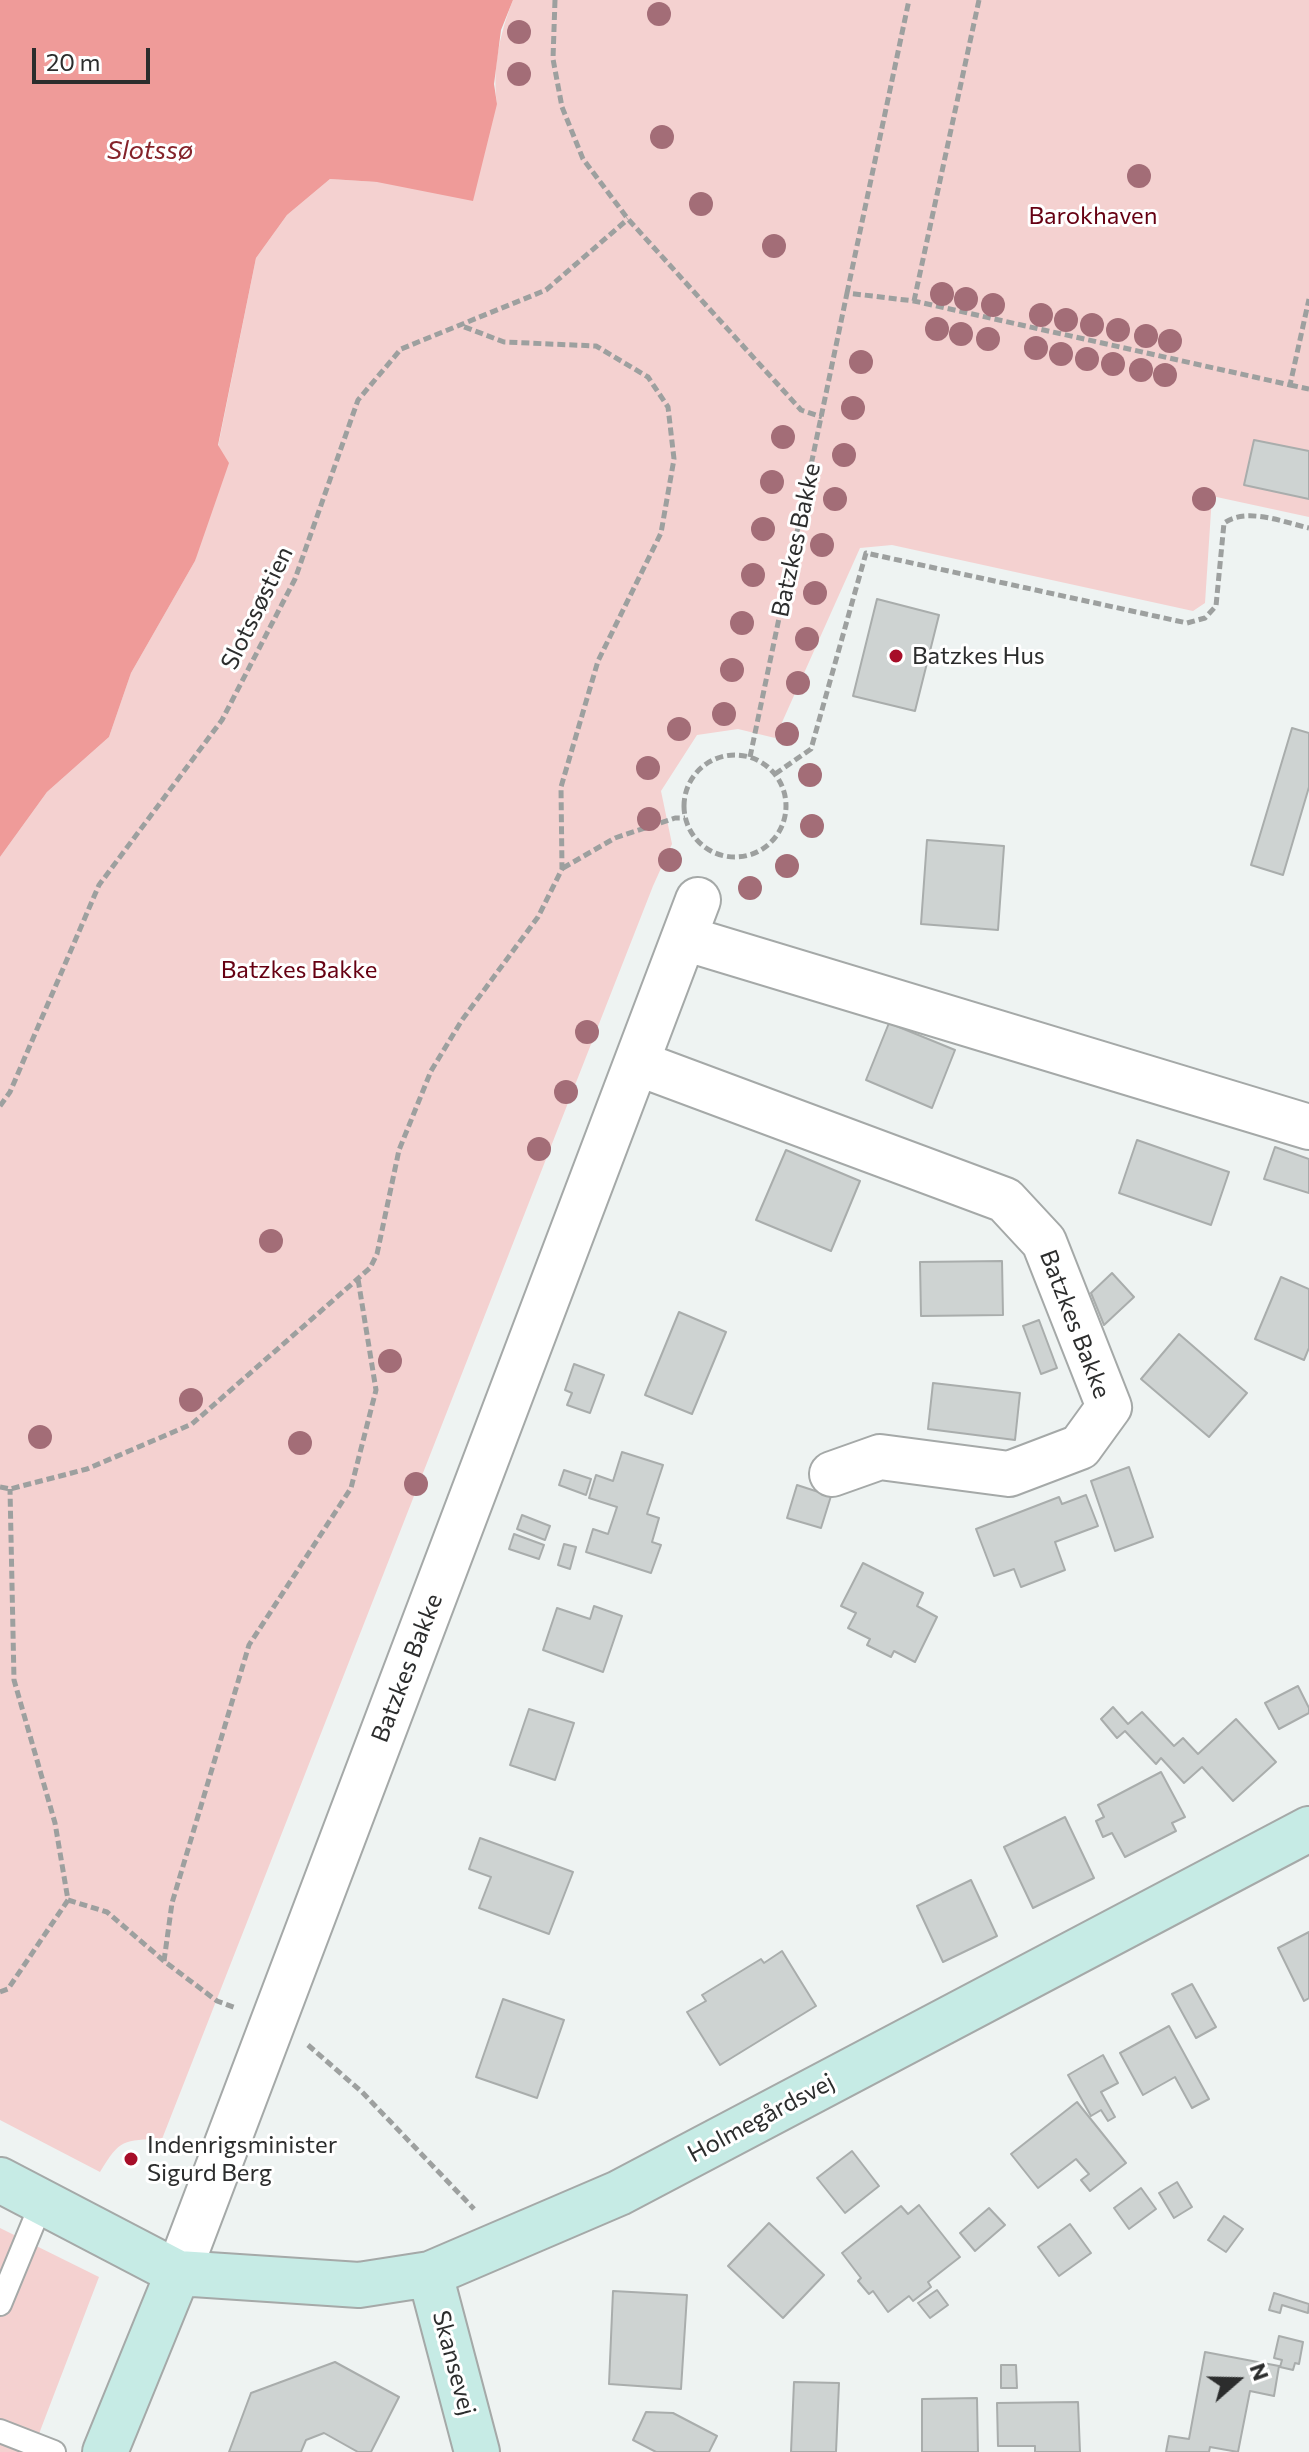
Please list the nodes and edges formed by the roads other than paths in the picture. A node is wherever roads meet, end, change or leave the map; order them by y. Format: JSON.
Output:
{"nodes":[{"id":1,"x":637,"y":1063,"type":"junction"},
{"id":2,"x":1309,"y":1127,"type":"edge"},
{"id":3,"x":832,"y":1474,"type":"dead end"},
{"id":4,"x":1308,"y":1832,"type":"edge"},
{"id":5,"x":0,"y":2180,"type":"edge"},
{"id":6,"x":42,"y":2202,"type":"junction"},
{"id":7,"x":178,"y":2273,"type":"junction"},
{"id":8,"x":430,"y":2274,"type":"junction"},
{"id":9,"x":0,"y":2304,"type":"edge"},
{"id":10,"x":0,"y":2431,"type":"edge"},
{"id":11,"x":54,"y":2452,"type":"edge"},
{"id":12,"x":105,"y":2452,"type":"edge"},
{"id":13,"x":477,"y":2452,"type":"edge"}],
"edges":[{"from":1,"to":2,"type":"street","name":"Batzkes Bakke"},
{"from":1,"to":3,"type":"street","name":"Batzkes Bakke"},
{"from":1,"to":7,"type":"street","name":"Batzkes Bakke"},
{"from":4,"to":8,"type":"street","name":"Holmegårdsvej"},
{"from":5,"to":6,"type":"street"},
{"from":6,"to":7,"type":"street"},
{"from":6,"to":9,"type":"lane"},
{"from":7,"to":8,"type":"street","name":"Holmegårdsvej"},
{"from":7,"to":12,"type":"street"},
{"from":8,"to":13,"type":"street","name":"Skansevej"},
{"from":10,"to":11,"type":"lane"}]}
